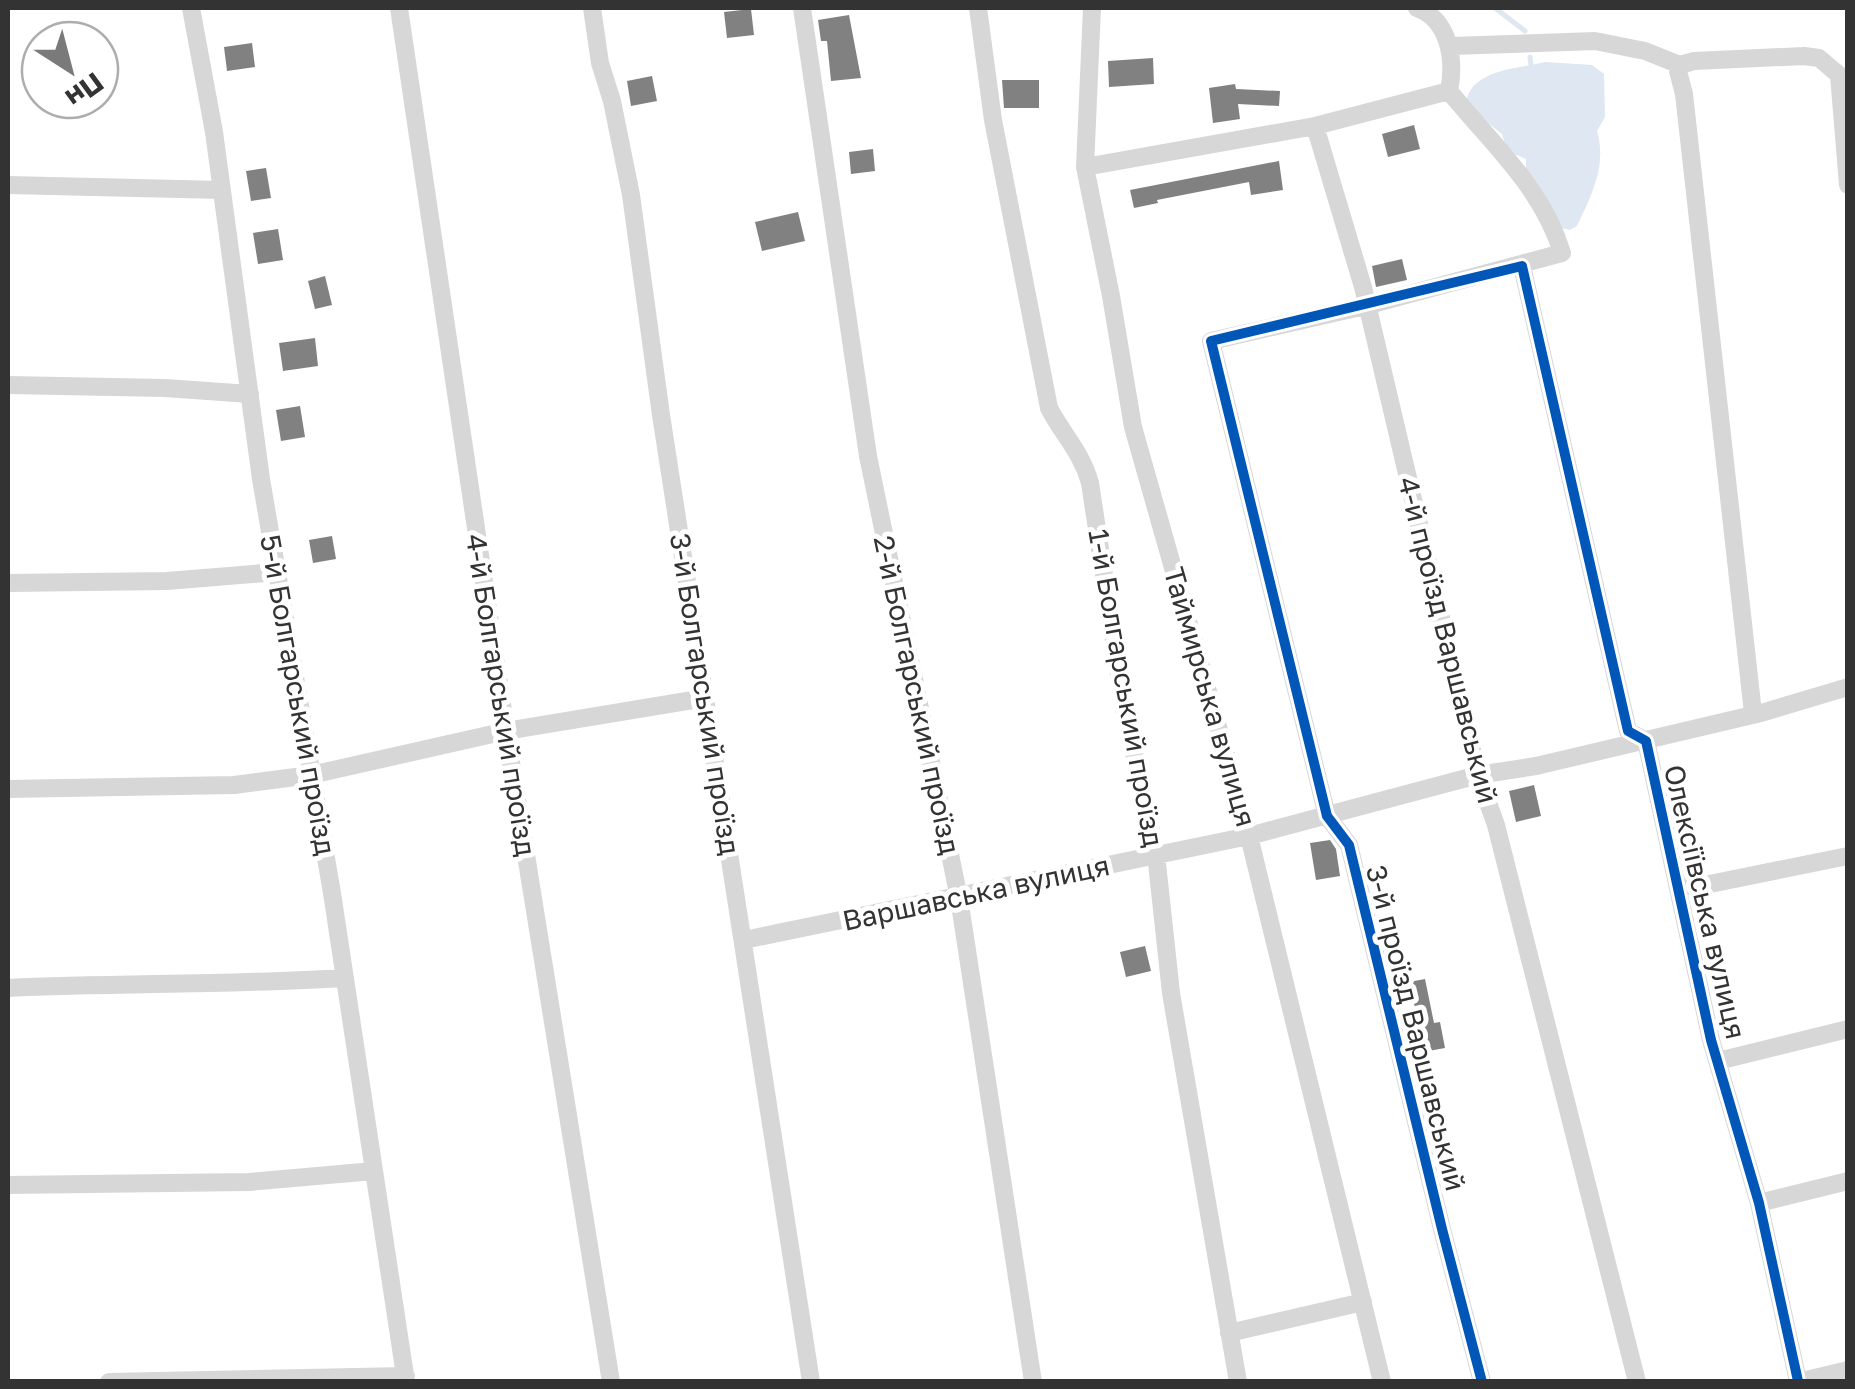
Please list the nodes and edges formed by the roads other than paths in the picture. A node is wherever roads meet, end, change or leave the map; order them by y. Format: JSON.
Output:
{"nodes":[{"id":1,"x":191,"y":8,"type":"edge"},
{"id":2,"x":399,"y":8,"type":"edge"},
{"id":3,"x":592,"y":8,"type":"edge"},
{"id":4,"x":802,"y":8,"type":"edge"},
{"id":5,"x":978,"y":8,"type":"edge"},
{"id":6,"x":1082,"y":8,"type":"edge"},
{"id":7,"x":1092,"y":8,"type":"edge"},
{"id":8,"x":1417,"y":8,"type":"edge"},
{"id":9,"x":1451,"y":46,"type":"junction"},
{"id":10,"x":1680,"y":65,"type":"junction"},
{"id":11,"x":1843,"y":73,"type":"edge"},
{"id":12,"x":1450,"y":91,"type":"junction"},
{"id":13,"x":1315,"y":126,"type":"junction"},
{"id":14,"x":1085,"y":168,"type":"junction"},
{"id":15,"x":8,"y":185,"type":"edge"},
{"id":16,"x":1848,"y":185,"type":"edge"},
{"id":17,"x":222,"y":190,"type":"junction"},
{"id":18,"x":1522,"y":266,"type":"junction"},
{"id":19,"x":1365,"y":306,"type":"junction"},
{"id":20,"x":8,"y":385,"type":"edge"},
{"id":21,"x":250,"y":394,"type":"junction"},
{"id":22,"x":277,"y":572,"type":"junction"},
{"id":23,"x":8,"y":582,"type":"edge"},
{"id":24,"x":1848,"y":687,"type":"edge"},
{"id":25,"x":706,"y":698,"type":"junction"},
{"id":26,"x":1753,"y":713,"type":"junction"},
{"id":27,"x":506,"y":731,"type":"junction"},
{"id":28,"x":1646,"y":741,"type":"junction"},
{"id":29,"x":312,"y":775,"type":"junction"},
{"id":30,"x":1478,"y":776,"type":"junction"},
{"id":31,"x":8,"y":788,"type":"edge"},
{"id":32,"x":1327,"y":816,"type":"junction"},
{"id":33,"x":1249,"y":836,"type":"junction"},
{"id":34,"x":1156,"y":854,"type":"junction"},
{"id":35,"x":1848,"y":856,"type":"edge"},
{"id":36,"x":1680,"y":890,"type":"junction"},
{"id":37,"x":959,"y":898,"type":"junction"},
{"id":38,"x":744,"y":940,"type":"junction"},
{"id":39,"x":344,"y":978,"type":"junction"},
{"id":40,"x":8,"y":988,"type":"edge"},
{"id":41,"x":1848,"y":1029,"type":"edge"},
{"id":42,"x":1718,"y":1061,"type":"junction"},
{"id":43,"x":374,"y":1172,"type":"junction"},
{"id":44,"x":1848,"y":1181,"type":"edge"},
{"id":45,"x":8,"y":1185,"type":"edge"},
{"id":46,"x":1759,"y":1203,"type":"junction"},
{"id":47,"x":1363,"y":1302,"type":"junction"},
{"id":48,"x":1229,"y":1333,"type":"junction"},
{"id":49,"x":1848,"y":1370,"type":"edge"},
{"id":50,"x":406,"y":1379,"type":"edge"},
{"id":51,"x":1798,"y":1381,"type":"edge"},
{"id":52,"x":108,"y":1382,"type":"edge"},
{"id":53,"x":610,"y":1382,"type":"edge"},
{"id":54,"x":810,"y":1382,"type":"edge"},
{"id":55,"x":1033,"y":1382,"type":"edge"},
{"id":56,"x":1238,"y":1382,"type":"edge"},
{"id":57,"x":1382,"y":1382,"type":"edge"},
{"id":58,"x":1482,"y":1382,"type":"edge"},
{"id":59,"x":1637,"y":1382,"type":"edge"}],
"edges":[{"from":1,"to":17,"type":"street","name":"5-й Болгарський проїзд"},
{"from":2,"to":27,"type":"street","name":"4-й Болгарський проїзд"},
{"from":3,"to":25,"type":"street","name":"3-й Болгарський проїзд"},
{"from":4,"to":37,"type":"street","name":"2-й Болгарський проїзд"},
{"from":5,"to":34,"type":"street","name":"1-й Болгарський проїзд"},
{"from":6,"to":7,"type":"street"},
{"from":7,"to":14,"type":"street","name":"Таймирська вулиця"},
{"from":8,"to":9,"type":"street"},
{"from":9,"to":10,"type":"street"},
{"from":9,"to":12,"type":"street"},
{"from":10,"to":11,"type":"street"},
{"from":10,"to":26,"type":"street"},
{"from":11,"to":16,"type":"street"},
{"from":12,"to":13,"type":"street"},
{"from":12,"to":18,"type":"street"},
{"from":13,"to":14,"type":"street"},
{"from":13,"to":19,"type":"street","name":"4-й проїзд Варшавський"},
{"from":14,"to":33,"type":"street","name":"Таймирська вулиця"},
{"from":15,"to":17,"type":"street"},
{"from":17,"to":21,"type":"street","name":"5-й Болгарський проїзд"},
{"from":18,"to":19,"type":"street"},
{"from":18,"to":28,"type":"street","name":"Олексіївська вулиця"},
{"from":19,"to":30,"type":"street","name":"4-й проїзд Варшавський"},
{"from":19,"to":32,"type":"street","name":"3-й проїзд Варшавський"},
{"from":20,"to":21,"type":"street"},
{"from":21,"to":22,"type":"street","name":"5-й Болгарський проїзд"},
{"from":22,"to":23,"type":"street"},
{"from":22,"to":29,"type":"street","name":"5-й Болгарський проїзд"},
{"from":24,"to":26,"type":"street","name":"Варшавська вулиця"},
{"from":25,"to":27,"type":"street"},
{"from":25,"to":38,"type":"street","name":"3-й Болгарський проїзд"},
{"from":26,"to":28,"type":"street","name":"Варшавська вулиця"},
{"from":27,"to":29,"type":"street"},
{"from":27,"to":53,"type":"street","name":"4-й Болгарський проїзд"},
{"from":28,"to":30,"type":"street","name":"Варшавська вулиця"},
{"from":28,"to":36,"type":"street","name":"Олексіївська вулиця"},
{"from":29,"to":31,"type":"street"},
{"from":29,"to":39,"type":"street","name":"5-й Болгарський проїзд"},
{"from":30,"to":32,"type":"street","name":"Варшавська вулиця"},
{"from":30,"to":59,"type":"street","name":"4-й проїзд Варшавський"},
{"from":32,"to":33,"type":"street","name":"Варшавська вулиця"},
{"from":32,"to":58,"type":"street","name":"3-й проїзд Варшавський"},
{"from":33,"to":34,"type":"street","name":"Варшавська вулиця"},
{"from":33,"to":47,"type":"street","name":"Таймирська вулиця"},
{"from":34,"to":37,"type":"street","name":"Варшавська вулиця"},
{"from":34,"to":48,"type":"street","name":"1-й Болгарський проїзд"},
{"from":35,"to":36,"type":"street"},
{"from":36,"to":42,"type":"street","name":"Олексіївська вулиця"},
{"from":37,"to":38,"type":"street","name":"Варшавська вулиця"},
{"from":37,"to":55,"type":"street","name":"2-й Болгарський проїзд"},
{"from":38,"to":54,"type":"street","name":"3-й Болгарський проїзд"},
{"from":39,"to":40,"type":"street"},
{"from":39,"to":43,"type":"street","name":"5-й Болгарський проїзд"},
{"from":41,"to":42,"type":"street"},
{"from":42,"to":46,"type":"street","name":"Олексіївська вулиця"},
{"from":43,"to":45,"type":"street"},
{"from":43,"to":50,"type":"street","name":"5-й Болгарський проїзд"},
{"from":44,"to":46,"type":"street"},
{"from":46,"to":51,"type":"street","name":"Олексіївська вулиця"},
{"from":47,"to":48,"type":"street"},
{"from":47,"to":57,"type":"street","name":"Таймирська вулиця"},
{"from":48,"to":56,"type":"street","name":"1-й Болгарський проїзд"},
{"from":49,"to":51,"type":"street"},
{"from":50,"to":52,"type":"street"}]}
